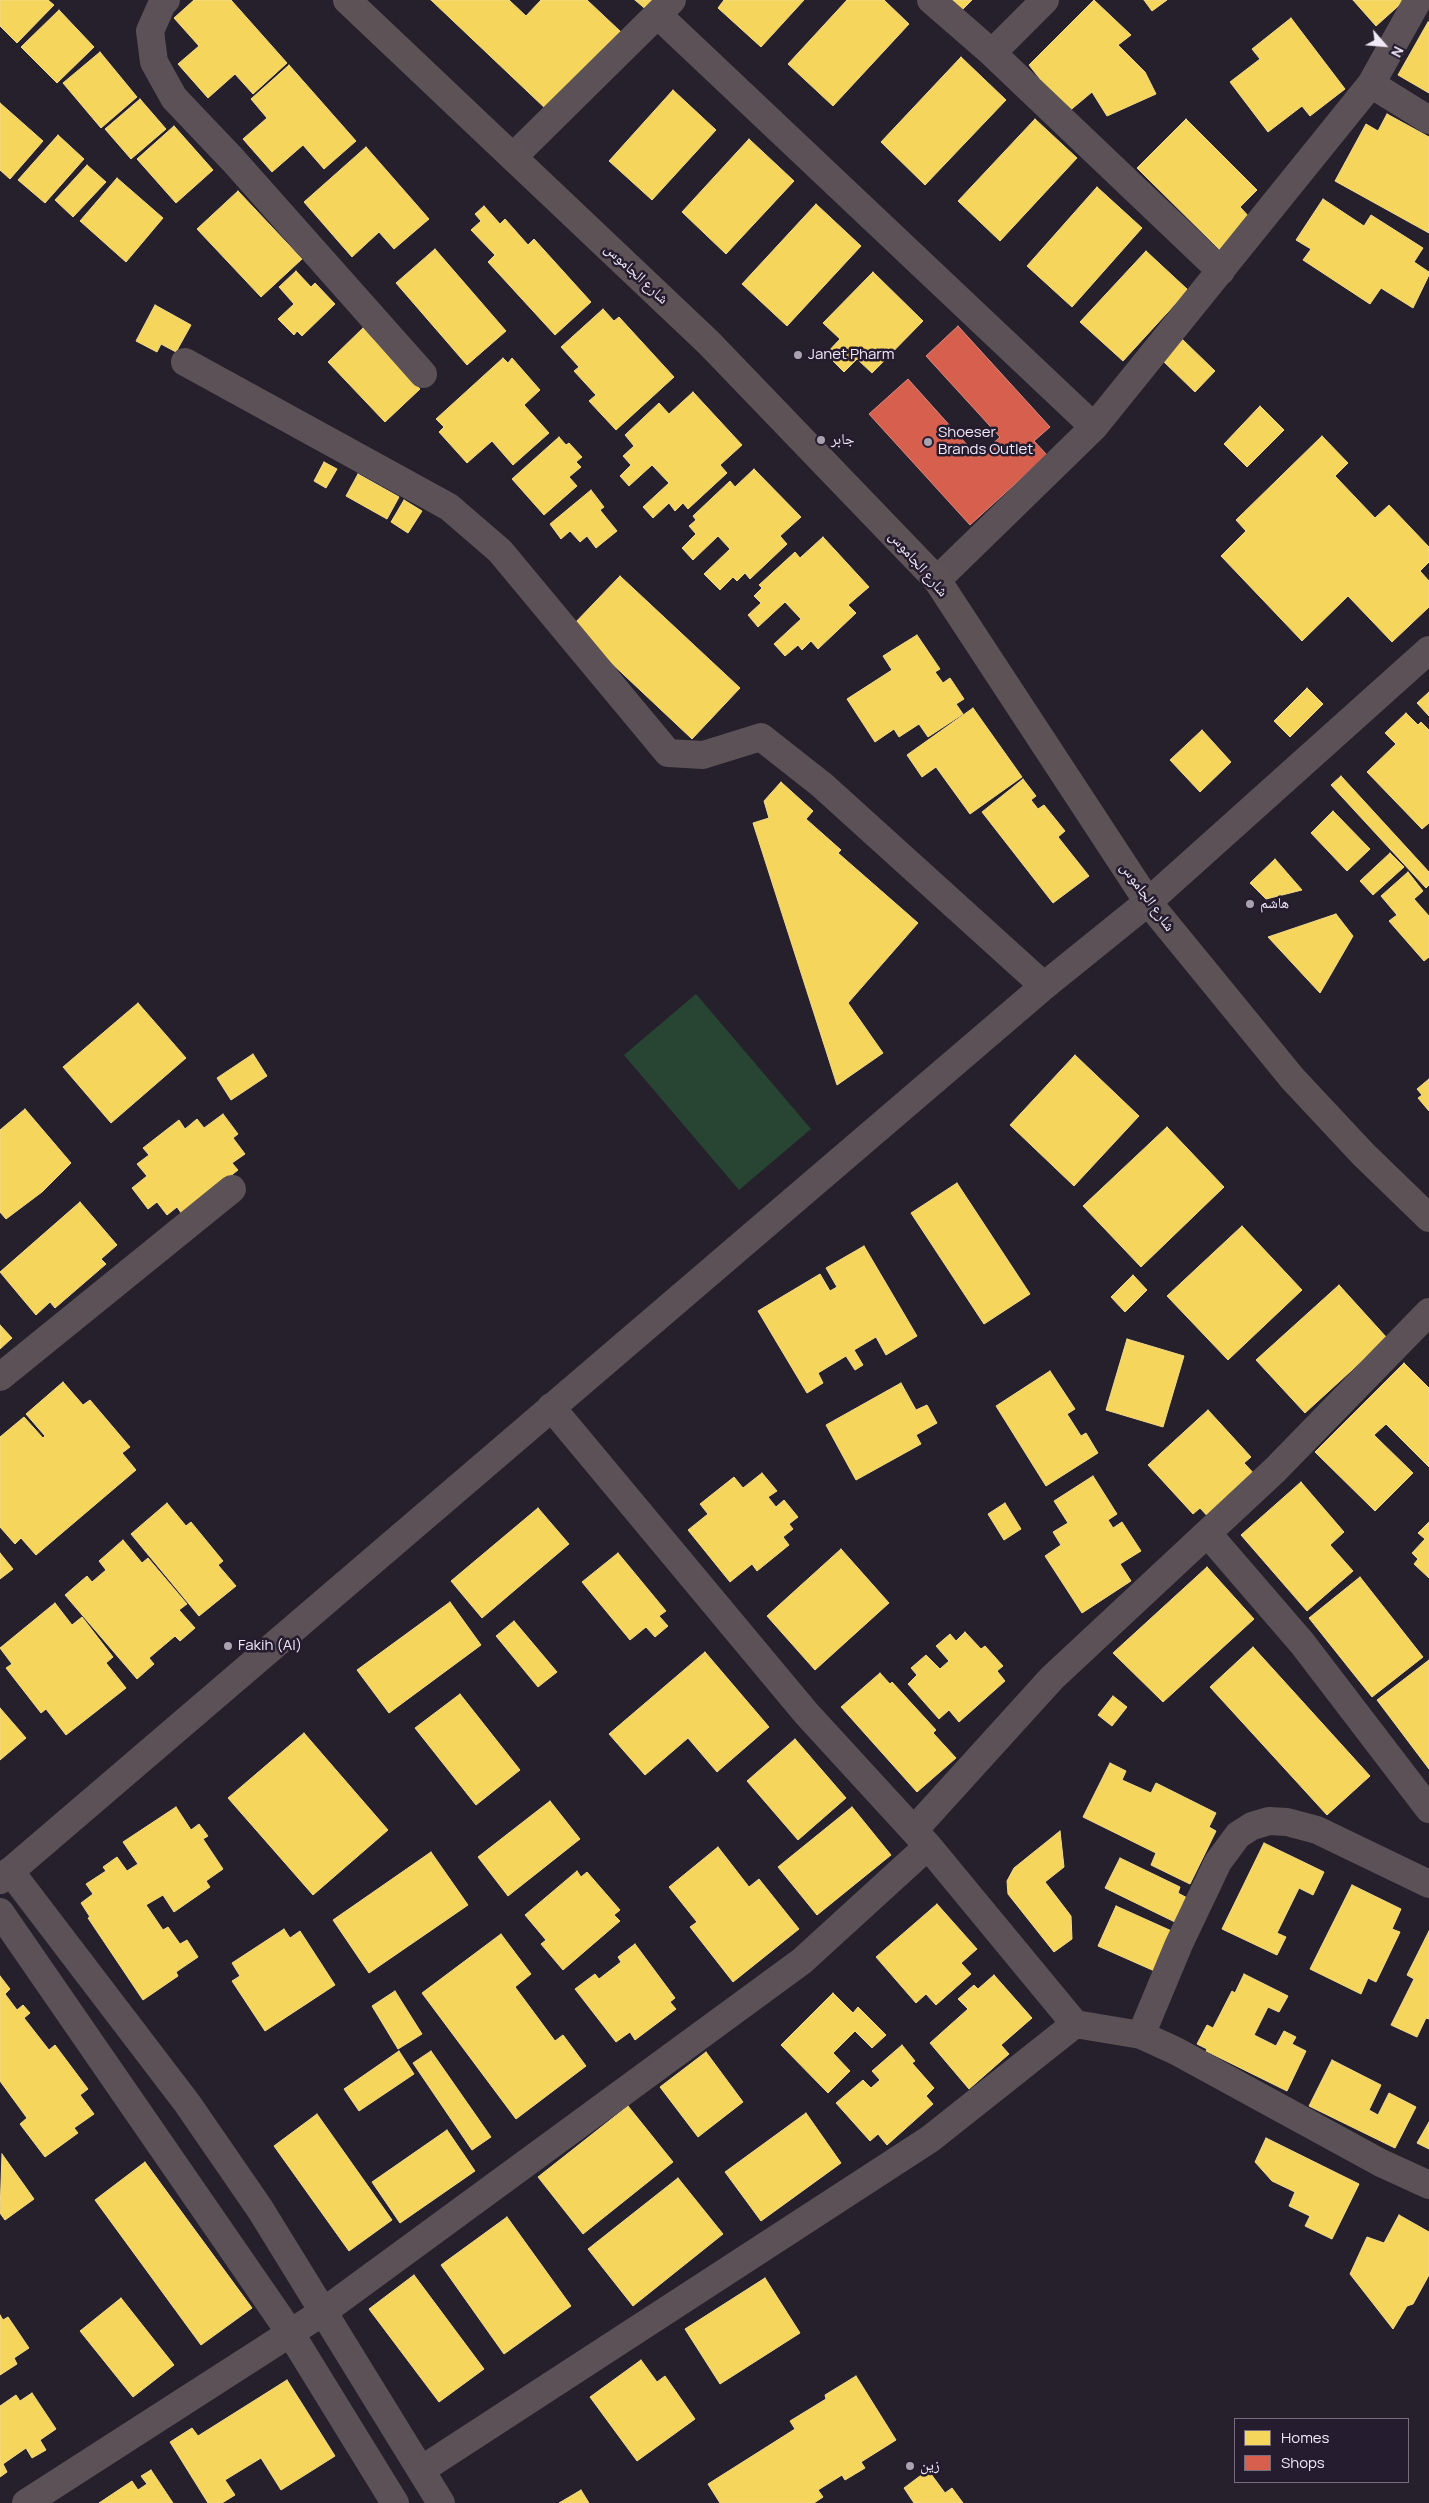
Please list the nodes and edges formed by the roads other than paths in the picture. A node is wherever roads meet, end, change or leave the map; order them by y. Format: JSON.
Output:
{"nodes":[{"id":1,"x":166,"y":0,"type":"edge"},
{"id":2,"x":347,"y":0,"type":"edge"},
{"id":3,"x":931,"y":0,"type":"edge"},
{"id":4,"x":1045,"y":0,"type":"edge"},
{"id":5,"x":1418,"y":0,"type":"edge"},
{"id":6,"x":665,"y":7,"type":"edge"},
{"id":7,"x":992,"y":53,"type":"junction"},
{"id":8,"x":1371,"y":84,"type":"junction"},
{"id":9,"x":1429,"y":120,"type":"edge"},
{"id":10,"x":513,"y":157,"type":"junction"},
{"id":11,"x":1221,"y":271,"type":"junction"},
{"id":12,"x":185,"y":362,"type":"dead end"},
{"id":13,"x":423,"y":374,"type":"dead end"},
{"id":14,"x":1094,"y":427,"type":"junction"},
{"id":15,"x":937,"y":580,"type":"junction"},
{"id":16,"x":1429,"y":650,"type":"edge"},
{"id":17,"x":1148,"y":902,"type":"junction"},
{"id":18,"x":1044,"y":986,"type":"junction"},
{"id":19,"x":232,"y":1189,"type":"dead end"},
{"id":20,"x":1429,"y":1218,"type":"edge"},
{"id":21,"x":1429,"y":1312,"type":"edge"},
{"id":22,"x":0,"y":1377,"type":"edge"},
{"id":23,"x":551,"y":1407,"type":"junction"},
{"id":24,"x":1208,"y":1534,"type":"junction"},
{"id":25,"x":1429,"y":1809,"type":"edge"},
{"id":26,"x":921,"y":1838,"type":"junction"},
{"id":27,"x":5,"y":1875,"type":"edge"},
{"id":28,"x":1429,"y":1884,"type":"edge"},
{"id":29,"x":0,"y":1912,"type":"edge"},
{"id":30,"x":1075,"y":2024,"type":"junction"},
{"id":31,"x":1141,"y":2035,"type":"junction"},
{"id":32,"x":1429,"y":2185,"type":"edge"},
{"id":33,"x":323,"y":2312,"type":"junction"},
{"id":34,"x":291,"y":2334,"type":"junction"},
{"id":35,"x":421,"y":2470,"type":"junction"},
{"id":36,"x":26,"y":2503,"type":"edge"},
{"id":37,"x":395,"y":2503,"type":"edge"},
{"id":38,"x":441,"y":2503,"type":"edge"}],
"edges":[{"from":1,"to":13,"type":"street"},
{"from":2,"to":10,"type":"street","name":"شارع الجاموس"},
{"from":3,"to":7,"type":"street"},
{"from":4,"to":7,"type":"street"},
{"from":5,"to":8,"type":"street"},
{"from":6,"to":10,"type":"street"},
{"from":6,"to":14,"type":"street"},
{"from":7,"to":11,"type":"street"},
{"from":8,"to":9,"type":"street"},
{"from":8,"to":11,"type":"street"},
{"from":10,"to":15,"type":"street","name":"شارع الجاموس"},
{"from":11,"to":14,"type":"street"},
{"from":12,"to":18,"type":"street"},
{"from":14,"to":15,"type":"street"},
{"from":15,"to":17,"type":"street","name":"شارع الجاموس"},
{"from":16,"to":17,"type":"street"},
{"from":17,"to":18,"type":"street"},
{"from":17,"to":20,"type":"street","name":"شارع الجاموس"},
{"from":18,"to":23,"type":"street"},
{"from":19,"to":22,"type":"street"},
{"from":21,"to":24,"type":"street"},
{"from":23,"to":26,"type":"street"},
{"from":23,"to":27,"type":"street"},
{"from":24,"to":25,"type":"street"},
{"from":24,"to":26,"type":"street"},
{"from":26,"to":30,"type":"street"},
{"from":26,"to":33,"type":"street"},
{"from":27,"to":33,"type":"street"},
{"from":28,"to":31,"type":"street"},
{"from":29,"to":34,"type":"street"},
{"from":30,"to":31,"type":"street"},
{"from":30,"to":35,"type":"street"},
{"from":31,"to":32,"type":"street"},
{"from":33,"to":34,"type":"street"},
{"from":33,"to":35,"type":"street"},
{"from":34,"to":36,"type":"street"},
{"from":34,"to":37,"type":"street"},
{"from":35,"to":38,"type":"street"}]}
